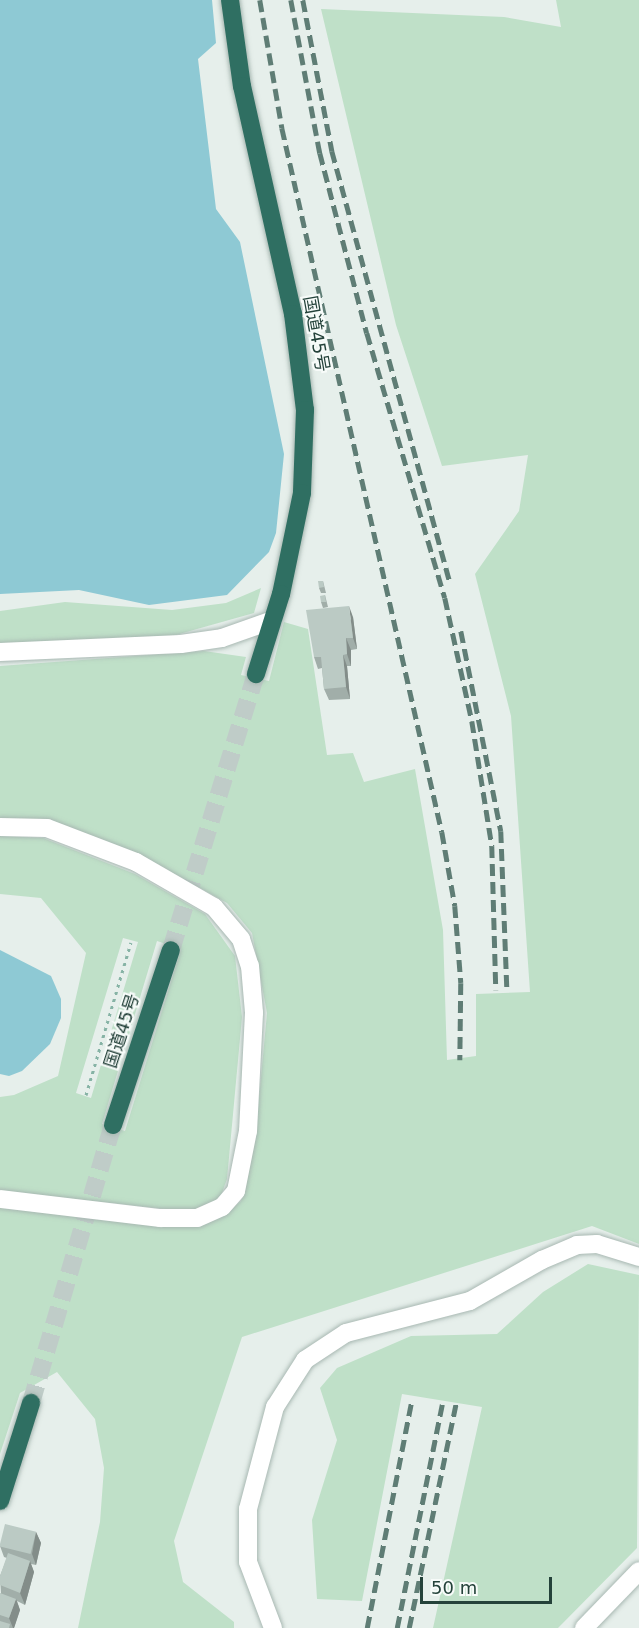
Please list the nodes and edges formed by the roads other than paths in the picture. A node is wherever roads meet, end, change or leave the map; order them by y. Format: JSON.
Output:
{"nodes":[{"id":1,"x":230,"y":0,"type":"edge"},
{"id":2,"x":273,"y":620,"type":"junction"},
{"id":3,"x":0,"y":652,"type":"edge"},
{"id":4,"x":256,"y":674,"type":"tunnel mouth"},
{"id":5,"x":0,"y":827,"type":"edge"},
{"id":6,"x":171,"y":950,"type":"tunnel mouth"},
{"id":7,"x":113,"y":1125,"type":"tunnel mouth"},
{"id":8,"x":0,"y":1199,"type":"edge"},
{"id":9,"x":639,"y":1257,"type":"edge"},
{"id":10,"x":31,"y":1403,"type":"tunnel mouth"},
{"id":11,"x":0,"y":1501,"type":"edge"},
{"id":12,"x":639,"y":1571,"type":"edge"},
{"id":13,"x":273,"y":1628,"type":"edge"},
{"id":14,"x":585,"y":1628,"type":"edge"}],
"edges":[{"from":1,"to":2,"type":"highway","name":"国道45号"},
{"from":2,"to":3,"type":"street"},
{"from":2,"to":4,"type":"highway","name":"国道45号"},
{"from":5,"to":8,"type":"street"},
{"from":6,"to":7,"type":"highway","name":"国道45号"},
{"from":9,"to":13,"type":"street"},
{"from":10,"to":11,"type":"highway"},
{"from":12,"to":14,"type":"street"}]}
